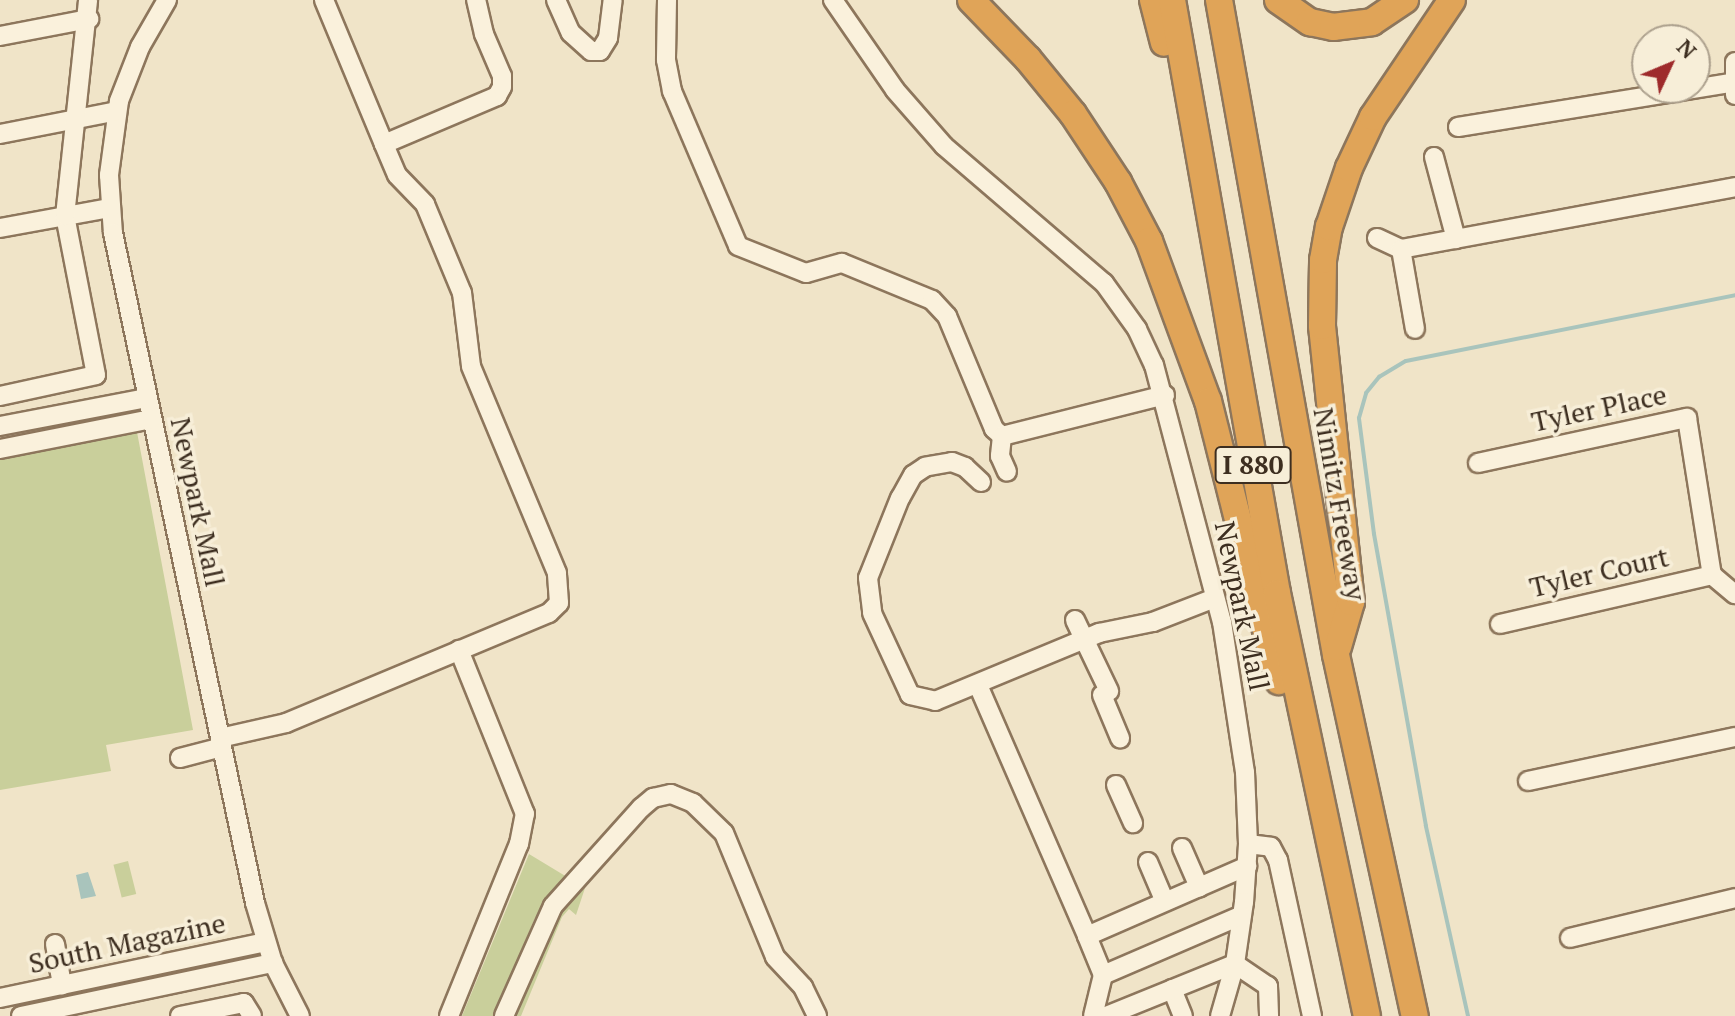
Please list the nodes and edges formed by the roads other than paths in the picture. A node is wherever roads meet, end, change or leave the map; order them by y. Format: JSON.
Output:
{"nodes":[{"id":1,"x":167,"y":0,"type":"edge"},
{"id":2,"x":324,"y":0,"type":"edge"},
{"id":3,"x":476,"y":0,"type":"edge"},
{"id":4,"x":556,"y":0,"type":"edge"},
{"id":5,"x":613,"y":0,"type":"edge"},
{"id":6,"x":667,"y":0,"type":"edge"},
{"id":7,"x":833,"y":0,"type":"edge"},
{"id":8,"x":971,"y":0,"type":"edge"},
{"id":9,"x":1153,"y":0,"type":"edge"},
{"id":10,"x":1172,"y":0,"type":"edge"},
{"id":11,"x":1219,"y":0,"type":"edge"},
{"id":12,"x":1278,"y":0,"type":"edge"},
{"id":13,"x":1405,"y":0,"type":"edge"},
{"id":14,"x":1452,"y":0,"type":"edge"},
{"id":15,"x":89,"y":9,"type":"edge"},
{"id":16,"x":0,"y":36,"type":"edge"},
{"id":17,"x":1735,"y":62,"type":"edge"},
{"id":18,"x":1734,"y":86,"type":"edge"},
{"id":19,"x":117,"y":111,"type":"junction"},
{"id":20,"x":77,"y":119,"type":"junction"},
{"id":21,"x":1458,"y":127,"type":"dead end"},
{"id":22,"x":0,"y":134,"type":"edge"},
{"id":23,"x":384,"y":144,"type":"junction"},
{"id":24,"x":1434,"y":157,"type":"dead end"},
{"id":25,"x":1735,"y":187,"type":"edge"},
{"id":26,"x":110,"y":208,"type":"junction"},
{"id":27,"x":65,"y":216,"type":"junction"},
{"id":28,"x":0,"y":228,"type":"edge"},
{"id":29,"x":1377,"y":238,"type":"dead end"},
{"id":30,"x":1214,"y":239,"type":"junction"},
{"id":31,"x":1456,"y":239,"type":"junction"},
{"id":32,"x":1401,"y":249,"type":"junction"},
{"id":33,"x":1415,"y":329,"type":"dead end"},
{"id":34,"x":1165,"y":395,"type":"junction"},
{"id":35,"x":0,"y":396,"type":"edge"},
{"id":36,"x":147,"y":398,"type":"junction"},
{"id":37,"x":152,"y":419,"type":"junction"},
{"id":38,"x":0,"y":426,"type":"edge"},
{"id":39,"x":1002,"y":436,"type":"junction"},
{"id":40,"x":0,"y":449,"type":"edge"},
{"id":41,"x":1478,"y":463,"type":"dead end"},
{"id":42,"x":1007,"y":472,"type":"dead end"},
{"id":43,"x":981,"y":482,"type":"dead end"},
{"id":44,"x":1712,"y":575,"type":"junction"},
{"id":45,"x":1735,"y":594,"type":"edge"},
{"id":46,"x":1215,"y":598,"type":"junction"},
{"id":47,"x":1075,"y":620,"type":"dead end"},
{"id":48,"x":1500,"y":624,"type":"dead end"},
{"id":49,"x":1084,"y":638,"type":"junction"},
{"id":50,"x":459,"y":650,"type":"junction"},
{"id":51,"x":1336,"y":655,"type":"junction"},
{"id":52,"x":978,"y":685,"type":"junction"},
{"id":53,"x":1735,"y":737,"type":"edge"},
{"id":54,"x":1120,"y":738,"type":"dead end"},
{"id":55,"x":221,"y":742,"type":"junction"},
{"id":56,"x":180,"y":758,"type":"dead end"},
{"id":57,"x":1528,"y":781,"type":"dead end"},
{"id":58,"x":1116,"y":785,"type":"dead end"},
{"id":59,"x":1133,"y":823,"type":"dead end"},
{"id":60,"x":1248,"y":844,"type":"junction"},
{"id":61,"x":1182,"y":848,"type":"dead end"},
{"id":62,"x":1148,"y":862,"type":"dead end"},
{"id":63,"x":1247,"y":866,"type":"junction"},
{"id":64,"x":1199,"y":887,"type":"junction"},
{"id":65,"x":1735,"y":898,"type":"edge"},
{"id":66,"x":1165,"y":902,"type":"junction"},
{"id":67,"x":1242,"y":915,"type":"junction"},
{"id":68,"x":1347,"y":927,"type":"junction"},
{"id":69,"x":1087,"y":936,"type":"junction"},
{"id":70,"x":1570,"y":938,"type":"dead end"},
{"id":71,"x":265,"y":942,"type":"junction"},
{"id":72,"x":55,"y":944,"type":"dead end"},
{"id":73,"x":273,"y":963,"type":"junction"},
{"id":74,"x":1235,"y":964,"type":"junction"},
{"id":75,"x":1103,"y":975,"type":"junction"},
{"id":76,"x":62,"y":985,"type":"junction"},
{"id":77,"x":1172,"y":989,"type":"junction"},
{"id":78,"x":0,"y":998,"type":"edge"},
{"id":79,"x":1134,"y":1011,"type":"edge"},
{"id":80,"x":21,"y":1016,"type":"edge"},
{"id":81,"x":180,"y":1016,"type":"edge"},
{"id":82,"x":252,"y":1016,"type":"edge"},
{"id":83,"x":300,"y":1016,"type":"edge"},
{"id":84,"x":449,"y":1016,"type":"edge"},
{"id":85,"x":504,"y":1016,"type":"edge"},
{"id":86,"x":817,"y":1016,"type":"edge"},
{"id":87,"x":1093,"y":1016,"type":"edge"},
{"id":88,"x":1106,"y":1016,"type":"edge"},
{"id":89,"x":1183,"y":1016,"type":"edge"},
{"id":90,"x":1220,"y":1016,"type":"edge"},
{"id":91,"x":1269,"y":1016,"type":"edge"},
{"id":92,"x":1312,"y":1016,"type":"edge"},
{"id":93,"x":1367,"y":1016,"type":"edge"},
{"id":94,"x":1415,"y":1016,"type":"edge"}],
"edges":[{"from":1,"to":19,"type":"street","name":"Newpark Mall"},
{"from":2,"to":23,"type":"street"},
{"from":3,"to":23,"type":"street"},
{"from":4,"to":5,"type":"street"},
{"from":6,"to":39,"type":"street"},
{"from":7,"to":34,"type":"street","name":"Newpark Mall"},
{"from":8,"to":68,"type":"highway"},
{"from":9,"to":30,"type":"highway"},
{"from":10,"to":30,"type":"highway","number":"I 880"},
{"from":11,"to":51,"type":"highway","name":"Nimitz Freeway","number":"I 880"},
{"from":12,"to":13,"type":"highway"},
{"from":14,"to":51,"type":"highway"},
{"from":15,"to":16,"type":"street"},
{"from":15,"to":20,"type":"street"},
{"from":17,"to":18,"type":"street"},
{"from":18,"to":21,"type":"street"},
{"from":19,"to":20,"type":"street"},
{"from":19,"to":26,"type":"street","name":"Newpark Mall"},
{"from":20,"to":22,"type":"street"},
{"from":20,"to":27,"type":"street"},
{"from":23,"to":50,"type":"street"},
{"from":24,"to":31,"type":"street"},
{"from":25,"to":31,"type":"street"},
{"from":26,"to":27,"type":"street"},
{"from":26,"to":36,"type":"street","name":"Newpark Mall"},
{"from":27,"to":28,"type":"street"},
{"from":27,"to":35,"type":"street"},
{"from":29,"to":32,"type":"street"},
{"from":30,"to":68,"type":"highway","number":"I 880"},
{"from":31,"to":32,"type":"street"},
{"from":32,"to":33,"type":"street"},
{"from":34,"to":39,"type":"street"},
{"from":34,"to":46,"type":"street","name":"Newpark Mall"},
{"from":36,"to":37,"type":"street","name":"Newpark Mall"},
{"from":36,"to":38,"type":"street"},
{"from":37,"to":40,"type":"street"},
{"from":37,"to":55,"type":"street","name":"Newpark Mall"},
{"from":39,"to":42,"type":"street"},
{"from":41,"to":44,"type":"street","name":"Tyler Place"},
{"from":43,"to":52,"type":"street"},
{"from":44,"to":45,"type":"street"},
{"from":44,"to":48,"type":"street","name":"Tyler Court"},
{"from":46,"to":49,"type":"street"},
{"from":46,"to":60,"type":"street","name":"Newpark Mall"},
{"from":47,"to":49,"type":"street"},
{"from":49,"to":52,"type":"street"},
{"from":49,"to":54,"type":"street"},
{"from":50,"to":55,"type":"street"},
{"from":50,"to":84,"type":"street"},
{"from":51,"to":94,"type":"highway","name":"Nimitz Freeway","number":"I 880"},
{"from":52,"to":69,"type":"street"},
{"from":53,"to":57,"type":"street"},
{"from":55,"to":56,"type":"street"},
{"from":55,"to":71,"type":"street","name":"Newpark Mall"},
{"from":58,"to":59,"type":"street"},
{"from":60,"to":63,"type":"street","name":"Newpark Mall"},
{"from":60,"to":92,"type":"street"},
{"from":61,"to":64,"type":"street"},
{"from":62,"to":66,"type":"street"},
{"from":63,"to":64,"type":"street"},
{"from":63,"to":67,"type":"street","name":"Newpark Mall"},
{"from":64,"to":66,"type":"street"},
{"from":65,"to":70,"type":"street"},
{"from":66,"to":69,"type":"street"},
{"from":67,"to":74,"type":"street","name":"Newpark Mall"},
{"from":67,"to":75,"type":"street"},
{"from":68,"to":93,"type":"highway","number":"I 880"},
{"from":69,"to":75,"type":"street"},
{"from":71,"to":73,"type":"street","name":"Newpark Mall"},
{"from":71,"to":76,"type":"street","name":"South Magazine"},
{"from":72,"to":76,"type":"street"},
{"from":73,"to":80,"type":"street","name":"South Magazine"},
{"from":73,"to":83,"type":"street","name":"Newpark Mall"},
{"from":74,"to":77,"type":"street"},
{"from":74,"to":90,"type":"street","name":"Newpark Mall"},
{"from":74,"to":91,"type":"street"},
{"from":75,"to":87,"type":"street"},
{"from":76,"to":78,"type":"street","name":"South Magazine"},
{"from":77,"to":79,"type":"street"},
{"from":77,"to":89,"type":"street"},
{"from":79,"to":88,"type":"street"},
{"from":81,"to":82,"type":"street"},
{"from":85,"to":86,"type":"street"}]}
